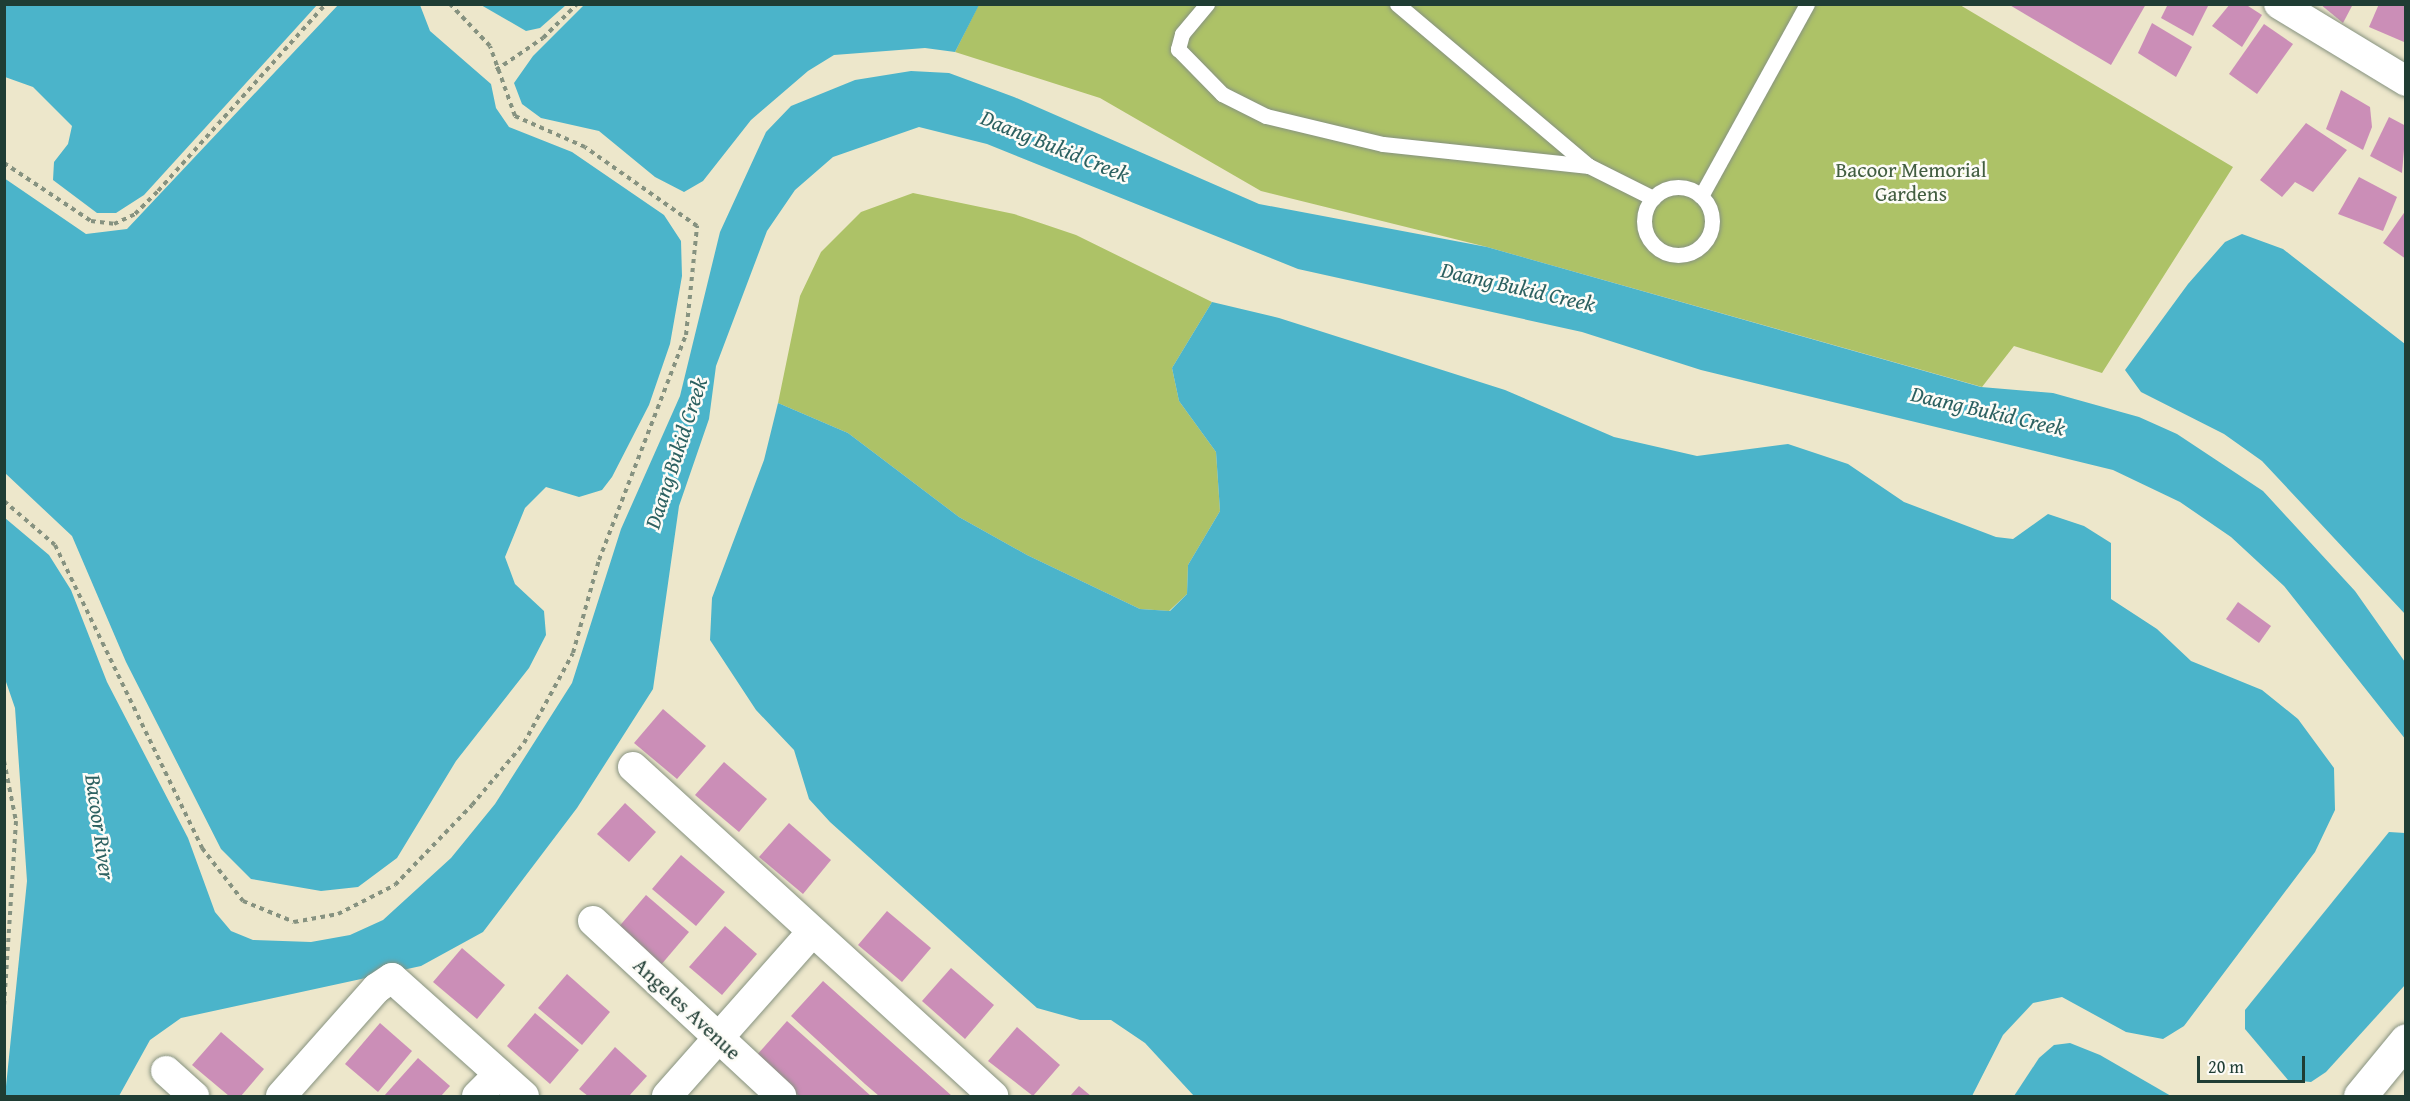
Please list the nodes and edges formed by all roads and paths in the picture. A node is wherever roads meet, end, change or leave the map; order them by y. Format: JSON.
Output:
{"nodes":[{"id":1,"x":326,"y":4,"type":"edge"},
{"id":2,"x":450,"y":4,"type":"edge"},
{"id":3,"x":577,"y":4,"type":"edge"},
{"id":4,"x":1207,"y":4,"type":"edge"},
{"id":5,"x":1397,"y":4,"type":"edge"},
{"id":6,"x":1808,"y":4,"type":"edge"},
{"id":7,"x":2279,"y":4,"type":"edge"},
{"id":8,"x":496,"y":70,"type":"junction"},
{"id":9,"x":2406,"y":81,"type":"edge"},
{"id":10,"x":4,"y":163,"type":"edge"},
{"id":11,"x":1589,"y":166,"type":"junction"},
{"id":12,"x":1701,"y":196,"type":"junction"},
{"id":13,"x":1653,"y":198,"type":"junction"},
{"id":14,"x":4,"y":501,"type":"edge"},
{"id":15,"x":4,"y":761,"type":"edge"},
{"id":16,"x":633,"y":766,"type":"dead end"},
{"id":17,"x":4,"y":915,"type":"edge"},
{"id":18,"x":10,"y":917,"type":"junction"},
{"id":19,"x":593,"y":921,"type":"dead end"},
{"id":20,"x":812,"y":932,"type":"junction"},
{"id":21,"x":4,"y":1005,"type":"edge"},
{"id":22,"x":719,"y":1038,"type":"junction"},
{"id":23,"x":2406,"y":1040,"type":"edge"},
{"id":24,"x":166,"y":1071,"type":"dead end"},
{"id":25,"x":499,"y":1074,"type":"junction"},
{"id":26,"x":194,"y":1096,"type":"edge"},
{"id":27,"x":281,"y":1096,"type":"edge"},
{"id":28,"x":477,"y":1096,"type":"edge"},
{"id":29,"x":524,"y":1096,"type":"edge"},
{"id":30,"x":667,"y":1096,"type":"edge"},
{"id":31,"x":781,"y":1096,"type":"edge"},
{"id":32,"x":993,"y":1096,"type":"edge"},
{"id":33,"x":2360,"y":1096,"type":"edge"}],
"edges":[{"from":1,"to":10,"type":"path"},
{"from":2,"to":8,"type":"path"},
{"from":3,"to":8,"type":"path"},
{"from":4,"to":11,"type":"lane"},
{"from":5,"to":11,"type":"lane"},
{"from":6,"to":12,"type":"lane"},
{"from":7,"to":9,"type":"street"},
{"from":8,"to":14,"type":"path"},
{"from":11,"to":13,"type":"lane"},
{"from":12,"to":13,"type":"lane"},
{"from":12,"to":13,"type":"lane"},
{"from":15,"to":18,"type":"path"},
{"from":16,"to":20,"type":"street"},
{"from":17,"to":18,"type":"path"},
{"from":18,"to":21,"type":"path"},
{"from":19,"to":22,"type":"street","name":"Angeles Avenue"},
{"from":20,"to":22,"type":"street"},
{"from":20,"to":32,"type":"street"},
{"from":22,"to":30,"type":"street"},
{"from":22,"to":31,"type":"street","name":"Angeles Avenue"},
{"from":23,"to":33,"type":"street"},
{"from":24,"to":26,"type":"street"},
{"from":25,"to":27,"type":"street"},
{"from":25,"to":28,"type":"street"},
{"from":25,"to":29,"type":"street"}]}
